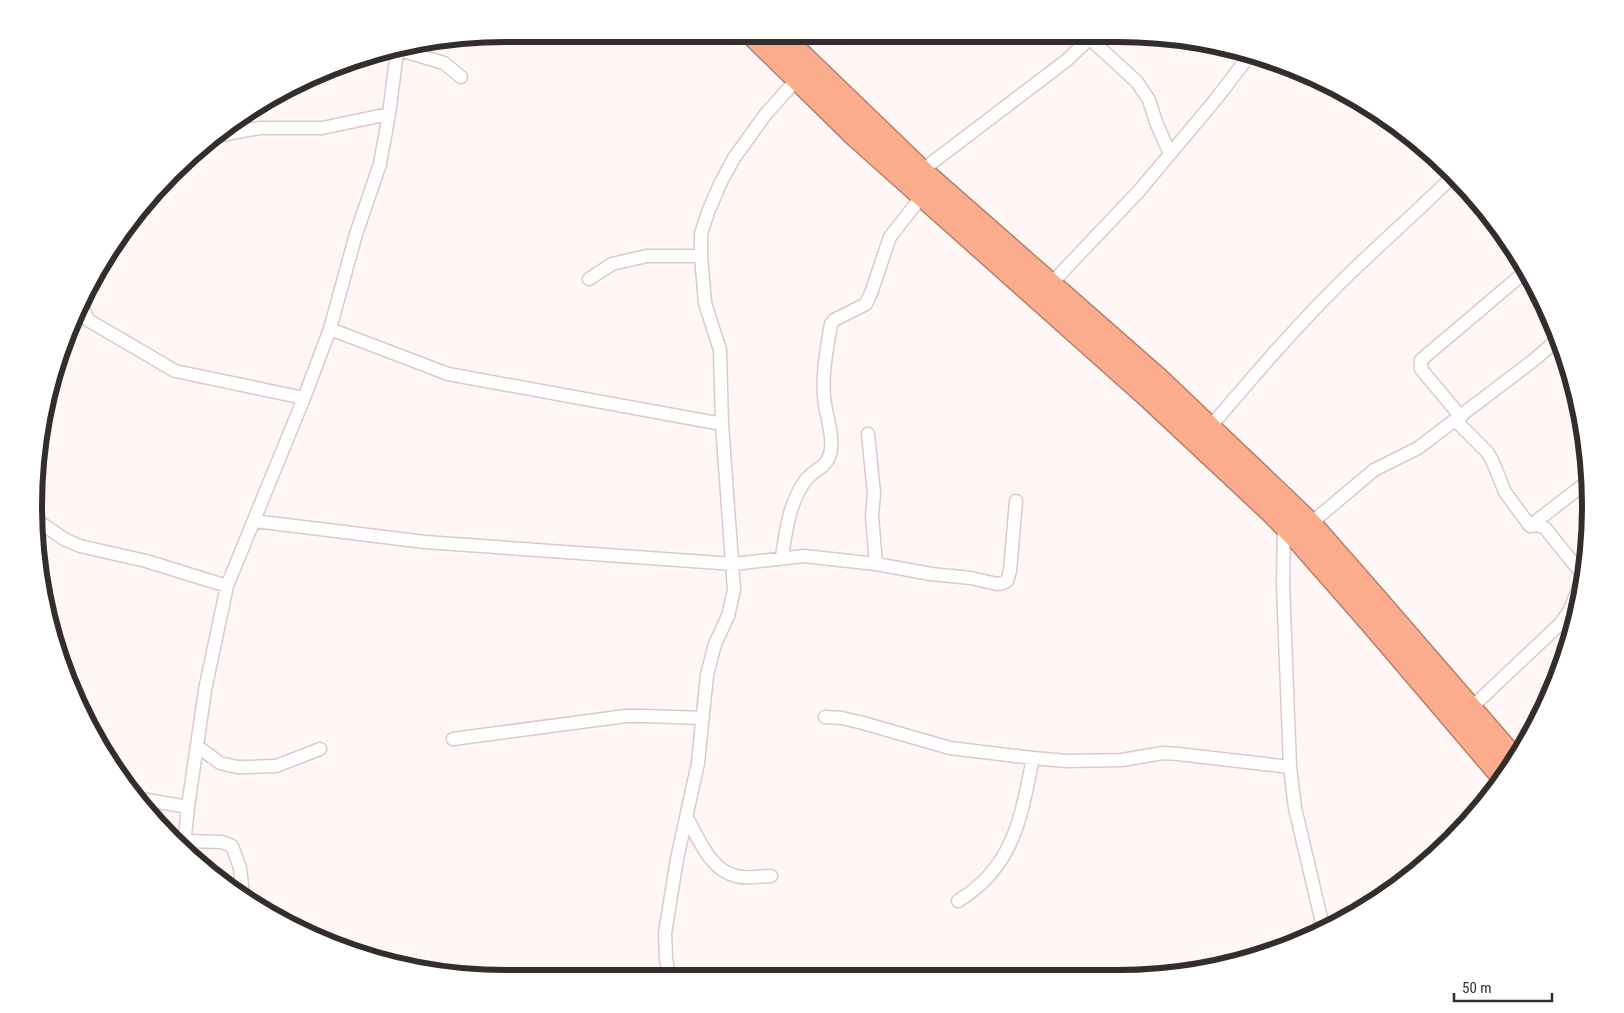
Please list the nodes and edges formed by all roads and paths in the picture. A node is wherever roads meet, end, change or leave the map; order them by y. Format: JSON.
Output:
{"nodes":[{"id":1,"x":760,"y":42,"type":"edge"},
{"id":2,"x":787,"y":42,"type":"edge"},
{"id":3,"x":1085,"y":42,"type":"edge"},
{"id":4,"x":1094,"y":42,"type":"edge"},
{"id":5,"x":409,"y":53,"type":"edge"},
{"id":6,"x":397,"y":56,"type":"edge"},
{"id":7,"x":1246,"y":60,"type":"edge"},
{"id":8,"x":461,"y":77,"type":"dead end"},
{"id":9,"x":798,"y":78,"type":"junction"},
{"id":10,"x":389,"y":114,"type":"junction"},
{"id":11,"x":231,"y":133,"type":"edge"},
{"id":12,"x":1170,"y":154,"type":"junction"},
{"id":13,"x":921,"y":171,"type":"junction"},
{"id":14,"x":1448,"y":180,"type":"edge"},
{"id":15,"x":922,"y":196,"type":"junction"},
{"id":16,"x":701,"y":256,"type":"junction"},
{"id":17,"x":1520,"y":277,"type":"dead end"},
{"id":18,"x":589,"y":279,"type":"dead end"},
{"id":19,"x":1044,"y":292,"type":"junction"},
{"id":20,"x":85,"y":313,"type":"edge"},
{"id":21,"x":330,"y":329,"type":"junction"},
{"id":22,"x":1552,"y":344,"type":"edge"},
{"id":23,"x":304,"y":398,"type":"junction"},
{"id":24,"x":1459,"y":419,"type":"junction"},
{"id":25,"x":722,"y":424,"type":"junction"},
{"id":26,"x":1210,"y":427,"type":"junction"},
{"id":27,"x":868,"y":434,"type":"dead end"},
{"id":28,"x":1581,"y":486,"type":"edge"},
{"id":29,"x":1016,"y":501,"type":"dead end"},
{"id":30,"x":254,"y":521,"type":"junction"},
{"id":31,"x":43,"y":523,"type":"edge"},
{"id":32,"x":1310,"y":524,"type":"junction"},
{"id":33,"x":1284,"y":525,"type":"junction"},
{"id":34,"x":1530,"y":526,"type":"junction"},
{"id":35,"x":782,"y":557,"type":"junction"},
{"id":36,"x":734,"y":564,"type":"junction"},
{"id":37,"x":876,"y":564,"type":"junction"},
{"id":38,"x":1578,"y":569,"type":"edge"},
{"id":39,"x":227,"y":586,"type":"junction"},
{"id":40,"x":1570,"y":610,"type":"edge"},
{"id":41,"x":1471,"y":708,"type":"junction"},
{"id":42,"x":825,"y":717,"type":"dead end"},
{"id":43,"x":703,"y":718,"type":"junction"},
{"id":44,"x":453,"y":740,"type":"dead end"},
{"id":45,"x":197,"y":746,"type":"junction"},
{"id":46,"x":320,"y":749,"type":"dead end"},
{"id":47,"x":1509,"y":754,"type":"edge"},
{"id":48,"x":1033,"y":758,"type":"junction"},
{"id":49,"x":1290,"y":767,"type":"junction"},
{"id":50,"x":1499,"y":771,"type":"edge"},
{"id":51,"x":148,"y":800,"type":"edge"},
{"id":52,"x":188,"y":807,"type":"junction"},
{"id":53,"x":687,"y":818,"type":"junction"},
{"id":54,"x":185,"y":841,"type":"edge"},
{"id":55,"x":187,"y":843,"type":"edge"},
{"id":56,"x":771,"y":876,"type":"dead end"},
{"id":57,"x":242,"y":887,"type":"edge"},
{"id":58,"x":958,"y":901,"type":"dead end"},
{"id":59,"x":1322,"y":923,"type":"edge"},
{"id":60,"x":668,"y":970,"type":"edge"}],
"edges":[{"from":1,"to":9,"type":"highway"},
{"from":2,"to":13,"type":"highway"},
{"from":3,"to":13,"type":"street"},
{"from":4,"to":12,"type":"street"},
{"from":5,"to":8,"type":"street"},
{"from":6,"to":10,"type":"street"},
{"from":7,"to":12,"type":"street"},
{"from":9,"to":15,"type":"highway"},
{"from":9,"to":16,"type":"street"},
{"from":10,"to":11,"type":"street"},
{"from":10,"to":21,"type":"street"},
{"from":12,"to":19,"type":"street"},
{"from":13,"to":19,"type":"highway"},
{"from":14,"to":26,"type":"street"},
{"from":15,"to":19,"type":"highway"},
{"from":15,"to":35,"type":"street"},
{"from":16,"to":18,"type":"street"},
{"from":16,"to":25,"type":"street"},
{"from":17,"to":24,"type":"street"},
{"from":19,"to":26,"type":"highway"},
{"from":19,"to":33,"type":"highway"},
{"from":20,"to":23,"type":"street"},
{"from":21,"to":23,"type":"street"},
{"from":21,"to":25,"type":"street"},
{"from":22,"to":24,"type":"street"},
{"from":23,"to":30,"type":"street"},
{"from":24,"to":32,"type":"street"},
{"from":24,"to":34,"type":"street"},
{"from":25,"to":36,"type":"street"},
{"from":26,"to":32,"type":"highway"},
{"from":27,"to":37,"type":"street"},
{"from":28,"to":34,"type":"street"},
{"from":29,"to":37,"type":"street"},
{"from":30,"to":36,"type":"street"},
{"from":30,"to":39,"type":"street"},
{"from":31,"to":39,"type":"street"},
{"from":32,"to":41,"type":"highway"},
{"from":33,"to":49,"type":"street"},
{"from":33,"to":50,"type":"highway"},
{"from":34,"to":38,"type":"street"},
{"from":35,"to":36,"type":"street"},
{"from":35,"to":37,"type":"street"},
{"from":36,"to":43,"type":"street"},
{"from":39,"to":45,"type":"street"},
{"from":40,"to":41,"type":"street"},
{"from":41,"to":47,"type":"highway"},
{"from":42,"to":48,"type":"street"},
{"from":43,"to":44,"type":"street"},
{"from":43,"to":53,"type":"street"},
{"from":45,"to":46,"type":"street"},
{"from":45,"to":52,"type":"street"},
{"from":48,"to":49,"type":"street"},
{"from":48,"to":58,"type":"street"},
{"from":49,"to":59,"type":"street"},
{"from":51,"to":52,"type":"street"},
{"from":52,"to":54,"type":"street"},
{"from":53,"to":56,"type":"street"},
{"from":53,"to":60,"type":"street"},
{"from":55,"to":57,"type":"street"}]}
